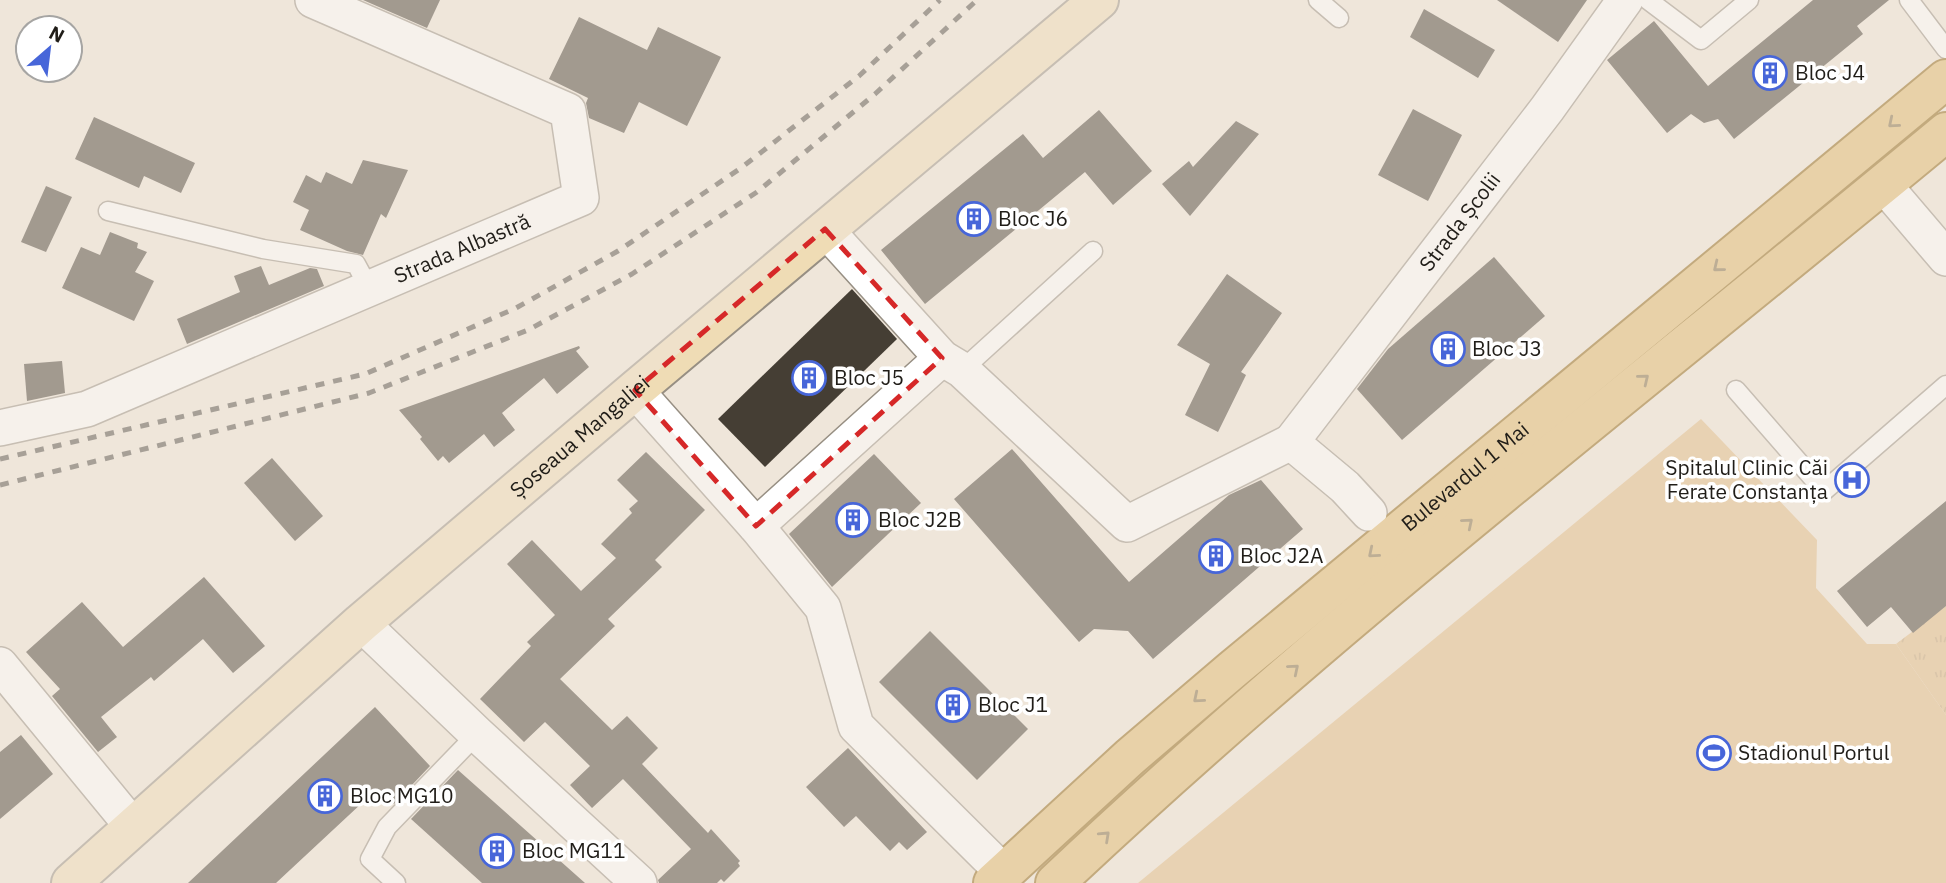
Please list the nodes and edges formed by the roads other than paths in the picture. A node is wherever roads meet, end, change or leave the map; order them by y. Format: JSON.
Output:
{"nodes":[{"id":1,"x":313,"y":0,"type":"edge"},
{"id":2,"x":1099,"y":0,"type":"edge"},
{"id":3,"x":1318,"y":0,"type":"edge"},
{"id":4,"x":1625,"y":0,"type":"edge"},
{"id":5,"x":1647,"y":0,"type":"edge"},
{"id":6,"x":1749,"y":0,"type":"edge"},
{"id":7,"x":1909,"y":0,"type":"edge"},
{"id":8,"x":1339,"y":18,"type":"dead end"},
{"id":9,"x":1946,"y":49,"type":"edge"},
{"id":10,"x":1946,"y":79,"type":"edge"},
{"id":11,"x":1946,"y":132,"type":"edge"},
{"id":12,"x":1883,"y":184,"type":"junction"},
{"id":13,"x":108,"y":211,"type":"dead end"},
{"id":14,"x":825,"y":229,"type":"junction"},
{"id":15,"x":1093,"y":251,"type":"dead end"},
{"id":16,"x":1946,"y":258,"type":"edge"},
{"id":17,"x":369,"y":288,"type":"junction"},
{"id":18,"x":952,"y":364,"type":"junction"},
{"id":19,"x":1946,"y":385,"type":"edge"},
{"id":20,"x":635,"y":390,"type":"junction"},
{"id":21,"x":1736,"y":390,"type":"dead end"},
{"id":22,"x":0,"y":428,"type":"edge"},
{"id":23,"x":1291,"y":442,"type":"junction"},
{"id":24,"x":1369,"y":513,"type":"dead end"},
{"id":25,"x":756,"y":526,"type":"junction"},
{"id":26,"x":362,"y":623,"type":"junction"},
{"id":27,"x":0,"y":665,"type":"edge"},
{"id":28,"x":477,"y":734,"type":"junction"},
{"id":29,"x":135,"y":828,"type":"junction"},
{"id":30,"x":998,"y":878,"type":"edge"},
{"id":31,"x":71,"y":883,"type":"edge"},
{"id":32,"x":396,"y":883,"type":"edge"},
{"id":33,"x":639,"y":883,"type":"edge"},
{"id":34,"x":1055,"y":883,"type":"edge"}],
"edges":[{"from":1,"to":17,"type":"street","name":"Strada Albastră"},
{"from":2,"to":14,"type":"street","name":"Șoseaua Mangaliei"},
{"from":3,"to":8,"type":"lane"},
{"from":4,"to":23,"type":"street","name":"Strada Școlii"},
{"from":5,"to":6,"type":"lane"},
{"from":7,"to":9,"type":"lane"},
{"from":10,"to":30,"type":"main road","name":"Bulevardul 1 Mai","one_way":true},
{"from":11,"to":12,"type":"main road","name":"Bulevardul 1 Mai"},
{"from":12,"to":16,"type":"street"},
{"from":34,"to":12,"type":"main road","name":"Bulevardul 1 Mai","one_way":true},
{"from":13,"to":17,"type":"lane"},
{"from":14,"to":18,"type":"street"},
{"from":14,"to":20,"type":"street","name":"Șoseaua Mangaliei"},
{"from":15,"to":18,"type":"lane"},
{"from":17,"to":22,"type":"street","name":"Strada Albastră"},
{"from":18,"to":23,"type":"street","name":"Strada Școlii"},
{"from":18,"to":25,"type":"street"},
{"from":19,"to":21,"type":"lane"},
{"from":20,"to":25,"type":"street"},
{"from":20,"to":26,"type":"street","name":"Șoseaua Mangaliei"},
{"from":23,"to":24,"type":"street"},
{"from":25,"to":30,"type":"street"},
{"from":26,"to":28,"type":"street"},
{"from":26,"to":29,"type":"street","name":"Șoseaua Mangaliei"},
{"from":27,"to":29,"type":"street"},
{"from":28,"to":32,"type":"lane"},
{"from":28,"to":33,"type":"street"},
{"from":29,"to":31,"type":"street","name":"Șoseaua Mangaliei"}]}
